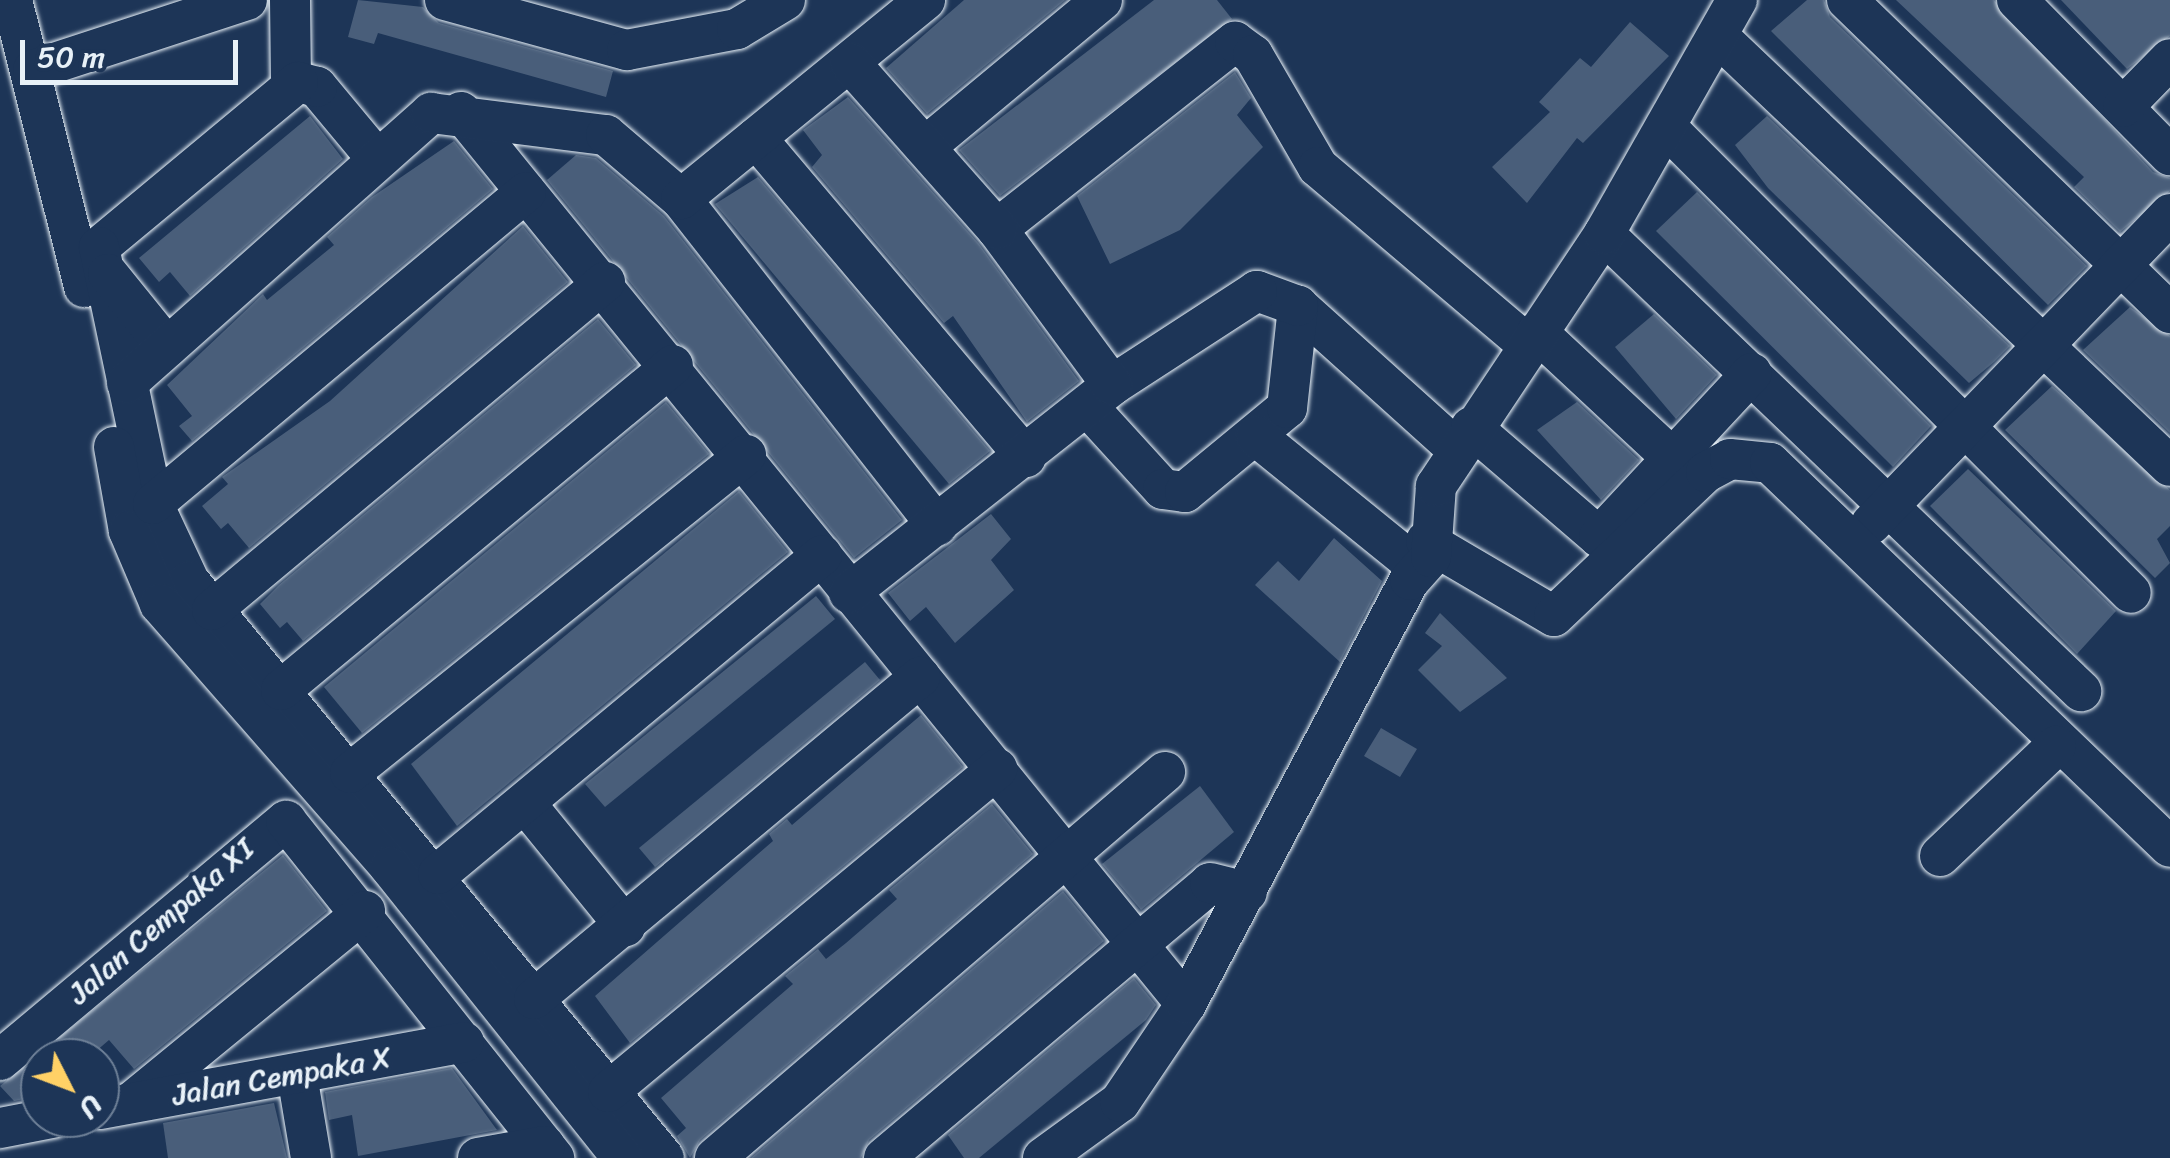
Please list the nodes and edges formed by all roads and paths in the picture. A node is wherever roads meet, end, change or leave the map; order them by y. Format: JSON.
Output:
{"nodes":[{"id":1,"x":12,"y":0,"type":"edge"},
{"id":2,"x":247,"y":0,"type":"edge"},
{"id":3,"x":290,"y":0,"type":"edge"},
{"id":4,"x":445,"y":0,"type":"edge"},
{"id":5,"x":785,"y":0,"type":"edge"},
{"id":6,"x":925,"y":0,"type":"edge"},
{"id":7,"x":1102,"y":0,"type":"edge"},
{"id":8,"x":1736,"y":0,"type":"edge"},
{"id":9,"x":1847,"y":0,"type":"edge"},
{"id":10,"x":504,"y":8,"type":"edge"},
{"id":11,"x":2042,"y":8,"type":"edge"},
{"id":12,"x":1722,"y":40,"type":"junction"},
{"id":13,"x":2170,"y":59,"type":"edge"},
{"id":14,"x":850,"y":63,"type":"junction"},
{"id":15,"x":33,"y":70,"type":"junction"},
{"id":16,"x":291,"y":84,"type":"junction"},
{"id":17,"x":2123,"y":107,"type":"junction"},
{"id":18,"x":460,"y":112,"type":"junction"},
{"id":19,"x":1668,"y":128,"type":"junction"},
{"id":20,"x":756,"y":138,"type":"junction"},
{"id":21,"x":925,"y":147,"type":"junction"},
{"id":22,"x":2170,"y":155,"type":"edge"},
{"id":23,"x":377,"y":159,"type":"junction"},
{"id":24,"x":526,"y":192,"type":"junction"},
{"id":25,"x":680,"y":199,"type":"junction"},
{"id":26,"x":2170,"y":214,"type":"edge"},
{"id":27,"x":997,"y":229,"type":"junction"},
{"id":28,"x":1604,"y":234,"type":"junction"},
{"id":29,"x":2122,"y":264,"type":"junction"},
{"id":30,"x":102,"y":267,"type":"junction"},
{"id":31,"x":605,"y":282,"type":"junction"},
{"id":32,"x":1298,"y":306,"type":"junction"},
{"id":33,"x":2170,"y":312,"type":"edge"},
{"id":34,"x":105,"y":336,"type":"junction"},
{"id":35,"x":1533,"y":338,"type":"junction"},
{"id":36,"x":2044,"y":346,"type":"junction"},
{"id":37,"x":167,"y":347,"type":"junction"},
{"id":38,"x":673,"y":365,"type":"junction"},
{"id":39,"x":1752,"y":373,"type":"junction"},
{"id":40,"x":127,"y":383,"type":"junction"},
{"id":41,"x":1100,"y":396,"type":"junction"},
{"id":42,"x":1963,"y":432,"type":"junction"},
{"id":43,"x":1256,"y":436,"type":"junction"},
{"id":44,"x":1464,"y":438,"type":"junction"},
{"id":45,"x":746,"y":455,"type":"junction"},
{"id":46,"x":1026,"y":457,"type":"junction"},
{"id":47,"x":1672,"y":458,"type":"junction"},
{"id":48,"x":2170,"y":466,"type":"edge"},
{"id":49,"x":153,"y":504,"type":"junction"},
{"id":50,"x":1889,"y":508,"type":"junction"},
{"id":51,"x":936,"y":526,"type":"junction"},
{"id":52,"x":1619,"y":538,"type":"junction"},
{"id":53,"x":1853,"y":541,"type":"junction"},
{"id":54,"x":1422,"y":554,"type":"junction"},
{"id":55,"x":822,"y":555,"type":"junction"},
{"id":56,"x":164,"y":576,"type":"junction"},
{"id":57,"x":2131,"y":592,"type":"dead end"},
{"id":58,"x":849,"y":593,"type":"junction"},
{"id":59,"x":212,"y":610,"type":"junction"},
{"id":60,"x":920,"y":677,"type":"junction"},
{"id":61,"x":281,"y":690,"type":"junction"},
{"id":62,"x":2081,"y":691,"type":"dead end"},
{"id":63,"x":2056,"y":746,"type":"junction"},
{"id":64,"x":997,"y":769,"type":"junction"},
{"id":65,"x":1165,"y":772,"type":"dead end"},
{"id":66,"x":350,"y":773,"type":"junction"},
{"id":67,"x":525,"y":803,"type":"junction"},
{"id":68,"x":2170,"y":847,"type":"edge"},
{"id":69,"x":1940,"y":856,"type":"dead end"},
{"id":70,"x":1066,"y":860,"type":"junction"},
{"id":71,"x":438,"y":874,"type":"junction"},
{"id":72,"x":1247,"y":892,"type":"junction"},
{"id":73,"x":365,"y":911,"type":"junction"},
{"id":74,"x":625,"y":926,"type":"junction"},
{"id":75,"x":472,"y":945,"type":"junction"},
{"id":76,"x":1138,"y":946,"type":"junction"},
{"id":77,"x":534,"y":999,"type":"junction"},
{"id":78,"x":1186,"y":1004,"type":"junction"},
{"id":79,"x":464,"y":1042,"type":"junction"},
{"id":80,"x":0,"y":1060,"type":"edge"},
{"id":81,"x":297,"y":1074,"type":"junction"},
{"id":82,"x":608,"y":1092,"type":"junction"},
{"id":83,"x":120,"y":1102,"type":"edge"},
{"id":84,"x":120,"y":1105,"type":"edge"},
{"id":85,"x":549,"y":1152,"type":"edge"},
{"id":86,"x":311,"y":1158,"type":"edge"},
{"id":87,"x":478,"y":1158,"type":"edge"},
{"id":88,"x":622,"y":1158,"type":"edge"},
{"id":89,"x":664,"y":1158,"type":"edge"},
{"id":90,"x":715,"y":1158,"type":"edge"},
{"id":91,"x":884,"y":1158,"type":"edge"},
{"id":92,"x":1043,"y":1158,"type":"edge"}],
"edges":[{"from":1,"to":15,"type":"street"},
{"from":2,"to":15,"type":"street"},
{"from":3,"to":16,"type":"street"},
{"from":4,"to":10,"type":"street"},
{"from":5,"to":10,"type":"street"},
{"from":6,"to":14,"type":"street"},
{"from":7,"to":21,"type":"street"},
{"from":8,"to":12,"type":"street"},
{"from":9,"to":29,"type":"street"},
{"from":11,"to":17,"type":"street"},
{"from":12,"to":19,"type":"street"},
{"from":12,"to":36,"type":"street"},
{"from":13,"to":17,"type":"street"},
{"from":14,"to":20,"type":"street"},
{"from":14,"to":21,"type":"street"},
{"from":15,"to":34,"type":"street"},
{"from":16,"to":23,"type":"street"},
{"from":16,"to":30,"type":"street"},
{"from":17,"to":22,"type":"street"},
{"from":18,"to":23,"type":"street"},
{"from":18,"to":24,"type":"street"},
{"from":18,"to":25,"type":"street"},
{"from":19,"to":28,"type":"street"},
{"from":19,"to":42,"type":"street"},
{"from":20,"to":25,"type":"street"},
{"from":20,"to":46,"type":"street"},
{"from":21,"to":27,"type":"street"},
{"from":23,"to":37,"type":"street"},
{"from":24,"to":31,"type":"street"},
{"from":24,"to":49,"type":"street"},
{"from":25,"to":51,"type":"street"},
{"from":26,"to":29,"type":"street"},
{"from":27,"to":35,"type":"street"},
{"from":27,"to":41,"type":"street"},
{"from":28,"to":35,"type":"street"},
{"from":28,"to":39,"type":"street"},
{"from":29,"to":33,"type":"street"},
{"from":29,"to":36,"type":"street"},
{"from":30,"to":34,"type":"street"},
{"from":30,"to":37,"type":"street"},
{"from":31,"to":38,"type":"street"},
{"from":31,"to":59,"type":"street"},
{"from":32,"to":41,"type":"street"},
{"from":32,"to":43,"type":"street"},
{"from":32,"to":44,"type":"street"},
{"from":34,"to":40,"type":"street"},
{"from":34,"to":56,"type":"street"},
{"from":35,"to":44,"type":"street"},
{"from":35,"to":47,"type":"street"},
{"from":36,"to":42,"type":"street"},
{"from":36,"to":48,"type":"street"},
{"from":37,"to":40,"type":"street"},
{"from":38,"to":45,"type":"street"},
{"from":38,"to":61,"type":"street"},
{"from":39,"to":47,"type":"street"},
{"from":39,"to":50,"type":"street"},
{"from":40,"to":49,"type":"street"},
{"from":41,"to":43,"type":"street"},
{"from":41,"to":46,"type":"street"},
{"from":42,"to":50,"type":"street"},
{"from":42,"to":57,"type":"street"},
{"from":43,"to":54,"type":"street"},
{"from":44,"to":52,"type":"street"},
{"from":44,"to":54,"type":"street"},
{"from":45,"to":55,"type":"street"},
{"from":45,"to":66,"type":"street"},
{"from":46,"to":51,"type":"street"},
{"from":47,"to":52,"type":"street"},
{"from":49,"to":56,"type":"street"},
{"from":50,"to":53,"type":"street"},
{"from":50,"to":62,"type":"street"},
{"from":51,"to":58,"type":"street"},
{"from":52,"to":53,"type":"street"},
{"from":52,"to":54,"type":"street"},
{"from":53,"to":63,"type":"street"},
{"from":54,"to":72,"type":"street"},
{"from":55,"to":58,"type":"street"},
{"from":55,"to":67,"type":"street"},
{"from":56,"to":59,"type":"street"},
{"from":56,"to":75,"type":"street"},
{"from":58,"to":60,"type":"street"},
{"from":59,"to":61,"type":"street"},
{"from":60,"to":64,"type":"street"},
{"from":60,"to":74,"type":"street"},
{"from":61,"to":66,"type":"street"},
{"from":63,"to":68,"type":"street"},
{"from":63,"to":69,"type":"street"},
{"from":64,"to":70,"type":"street"},
{"from":64,"to":82,"type":"street"},
{"from":65,"to":70,"type":"street"},
{"from":66,"to":71,"type":"street"},
{"from":67,"to":71,"type":"street"},
{"from":67,"to":74,"type":"street"},
{"from":70,"to":76,"type":"street"},
{"from":70,"to":90,"type":"street"},
{"from":71,"to":75,"type":"street"},
{"from":72,"to":76,"type":"street"},
{"from":72,"to":78,"type":"street"},
{"from":73,"to":79,"type":"street"},
{"from":73,"to":80,"type":"street","name":"Jalan Cempaka XI"},
{"from":73,"to":83,"type":"street"},
{"from":74,"to":77,"type":"street"},
{"from":75,"to":77,"type":"street"},
{"from":75,"to":88,"type":"street"},
{"from":76,"to":78,"type":"street"},
{"from":76,"to":91,"type":"street"},
{"from":77,"to":82,"type":"street"},
{"from":78,"to":92,"type":"street"},
{"from":79,"to":81,"type":"street","name":"Jalan Cempaka X"},
{"from":79,"to":85,"type":"street"},
{"from":81,"to":84,"type":"street","name":"Jalan Cempaka X"},
{"from":81,"to":86,"type":"street"},
{"from":82,"to":89,"type":"street"},
{"from":85,"to":87,"type":"street"}]}
